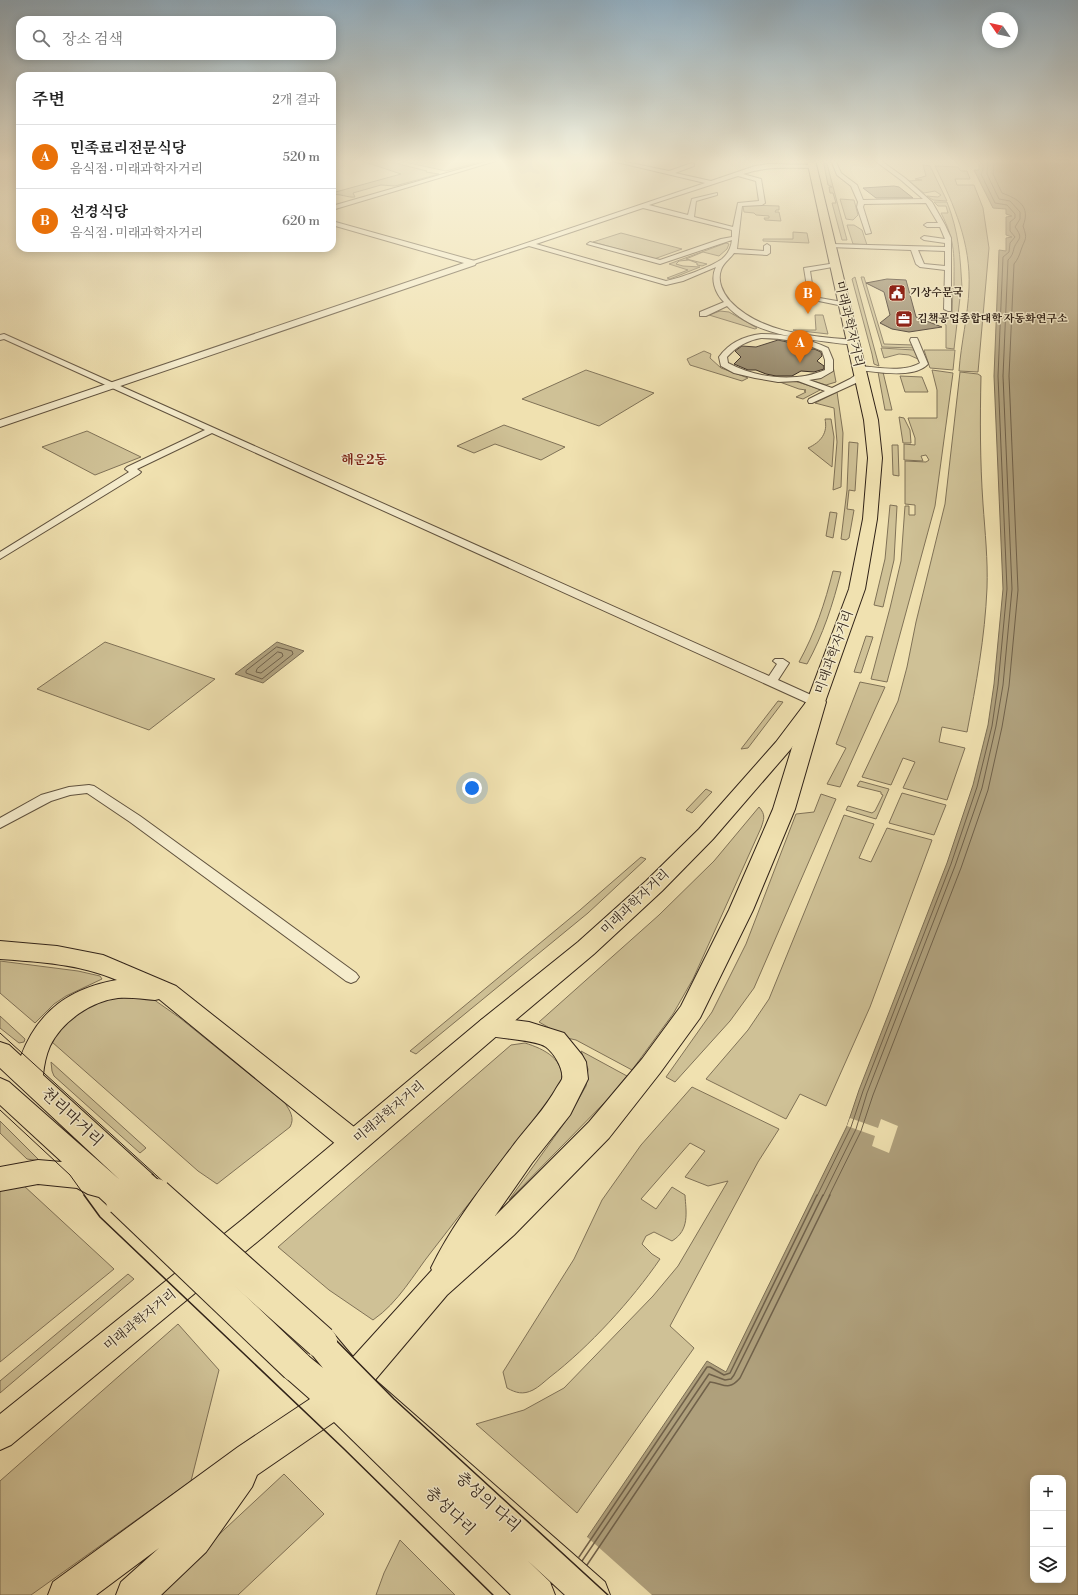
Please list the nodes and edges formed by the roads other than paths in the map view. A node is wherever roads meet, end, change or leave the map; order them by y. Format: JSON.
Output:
{"nodes":[{"id":1,"x":372,"y":234,"type":"edge"},
{"id":2,"x":559,"y":234,"type":"edge"},
{"id":3,"x":735,"y":234,"type":"edge"},
{"id":4,"x":828,"y":234,"type":"edge"},
{"id":5,"x":946,"y":234,"type":"edge"},
{"id":6,"x":735,"y":238,"type":"junction"},
{"id":7,"x":924,"y":238,"type":"dead end"},
{"id":8,"x":948,"y":241,"type":"junction"},
{"id":9,"x":530,"y":244,"type":"junction"},
{"id":10,"x":590,"y":244,"type":"dead end"},
{"id":11,"x":767,"y":246,"type":"dead end"},
{"id":12,"x":831,"y":246,"type":"junction"},
{"id":13,"x":914,"y":248,"type":"junction"},
{"id":14,"x":948,"y":249,"type":"junction"},
{"id":15,"x":732,"y":252,"type":"junction"},
{"id":16,"x":723,"y":261,"type":"junction"},
{"id":17,"x":472,"y":263,"type":"junction"},
{"id":18,"x":836,"y":265,"type":"junction"},
{"id":19,"x":948,"y":268,"type":"junction"},
{"id":20,"x":728,"y":303,"type":"junction"},
{"id":21,"x":845,"y":305,"type":"junction"},
{"id":22,"x":948,"y":309,"type":"dead end"},
{"id":23,"x":703,"y":314,"type":"dead end"},
{"id":24,"x":768,"y":326,"type":"junction"},
{"id":25,"x":755,"y":337,"type":"junction"},
{"id":26,"x":0,"y":338,"type":"edge"},
{"id":27,"x":914,"y":340,"type":"dead end"},
{"id":28,"x":854,"y":342,"type":"junction"},
{"id":29,"x":860,"y":371,"type":"junction"},
{"id":30,"x":799,"y":379,"type":"junction"},
{"id":31,"x":111,"y":385,"type":"junction"},
{"id":32,"x":832,"y":391,"type":"junction"},
{"id":33,"x":812,"y":400,"type":"dead end"},
{"id":34,"x":0,"y":424,"type":"edge"},
{"id":35,"x":212,"y":430,"type":"junction"},
{"id":36,"x":0,"y":556,"type":"edge"},
{"id":37,"x":779,"y":661,"type":"dead end"},
{"id":38,"x":771,"y":682,"type":"junction"},
{"id":39,"x":816,"y":702,"type":"junction"},
{"id":40,"x":0,"y":824,"type":"edge"},
{"id":41,"x":0,"y":950,"type":"edge"},
{"id":42,"x":351,"y":977,"type":"dead end"},
{"id":43,"x":167,"y":992,"type":"junction"},
{"id":44,"x":490,"y":1027,"type":"junction"},
{"id":45,"x":0,"y":1052,"type":"edge"},
{"id":46,"x":29,"y":1078,"type":"junction"},
{"id":47,"x":0,"y":1089,"type":"edge"},
{"id":48,"x":353,"y":1142,"type":"junction"},
{"id":49,"x":0,"y":1179,"type":"edge"},
{"id":50,"x":132,"y":1192,"type":"junction"},
{"id":51,"x":436,"y":1285,"type":"junction"},
{"id":52,"x":345,"y":1391,"type":"junction"},
{"id":53,"x":374,"y":1418,"type":"junction"},
{"id":54,"x":0,"y":1434,"type":"edge"},
{"id":55,"x":250,"y":1459,"type":"junction"},
{"id":56,"x":66,"y":1595,"type":"edge"},
{"id":57,"x":134,"y":1595,"type":"edge"},
{"id":58,"x":537,"y":1595,"type":"edge"},
{"id":59,"x":592,"y":1595,"type":"edge"}],
"edges":[{"from":1,"to":17,"type":"street"},
{"from":2,"to":9,"type":"street"},
{"from":3,"to":6,"type":"street"},
{"from":4,"to":12,"type":"main road","name":"미래과학자거리"},
{"from":5,"to":8,"type":"street"},
{"from":6,"to":10,"type":"street"},
{"from":6,"to":15,"type":"street"},
{"from":7,"to":8,"type":"street"},
{"from":8,"to":14,"type":"street"},
{"from":9,"to":16,"type":"street"},
{"from":9,"to":17,"type":"street"},
{"from":11,"to":15,"type":"street"},
{"from":12,"to":13,"type":"street"},
{"from":12,"to":18,"type":"main road","name":"미래과학자거리"},
{"from":13,"to":14,"type":"street"},
{"from":13,"to":19,"type":"street"},
{"from":14,"to":19,"type":"street"},
{"from":15,"to":16,"type":"street"},
{"from":16,"to":20,"type":"street"},
{"from":17,"to":31,"type":"street"},
{"from":18,"to":21,"type":"main road","name":"미래과학자거리"},
{"from":18,"to":21,"type":"street"},
{"from":19,"to":22,"type":"street"},
{"from":20,"to":23,"type":"street"},
{"from":20,"to":24,"type":"street"},
{"from":21,"to":28,"type":"main road","name":"미래과학자거리"},
{"from":24,"to":25,"type":"street"},
{"from":24,"to":28,"type":"street"},
{"from":25,"to":30,"type":"street"},
{"from":25,"to":30,"type":"street"},
{"from":26,"to":31,"type":"street"},
{"from":27,"to":29,"type":"street"},
{"from":28,"to":29,"type":"main road","name":"미래과학자거리"},
{"from":29,"to":32,"type":"street"},
{"from":29,"to":39,"type":"main road","name":"미래과학자거리"},
{"from":30,"to":32,"type":"street"},
{"from":31,"to":34,"type":"street"},
{"from":31,"to":35,"type":"street"},
{"from":32,"to":33,"type":"street"},
{"from":35,"to":36,"type":"street"},
{"from":35,"to":38,"type":"street"},
{"from":37,"to":38,"type":"street"},
{"from":38,"to":39,"type":"street"},
{"from":39,"to":44,"type":"main road","name":"미래과학자거리"},
{"from":39,"to":51,"type":"highway"},
{"from":40,"to":42,"type":"street"},
{"from":41,"to":43,"type":"highway"},
{"from":43,"to":46,"type":"highway"},
{"from":43,"to":48,"type":"highway"},
{"from":44,"to":48,"type":"main road","name":"미래과학자거리"},
{"from":44,"to":51,"type":"highway"},
{"from":45,"to":46,"type":"highway","name":"천리마거리"},
{"from":46,"to":50,"type":"highway","name":"천리마거리"},
{"from":47,"to":50,"type":"highway","name":"천리마거리"},
{"from":48,"to":54,"type":"main road","name":"미래과학자거리"},
{"from":49,"to":50,"type":"highway"},
{"from":50,"to":52,"type":"highway","bridge":true},
{"from":50,"to":52,"type":"highway","bridge":true},
{"from":51,"to":52,"type":"highway"},
{"from":52,"to":53,"type":"highway"},
{"from":52,"to":55,"type":"highway"},
{"from":53,"to":58,"type":"highway","name":"충성다리"},
{"from":53,"to":59,"type":"highway","name":"충성의 다리"},
{"from":55,"to":56,"type":"highway"},
{"from":55,"to":57,"type":"highway"}]}
